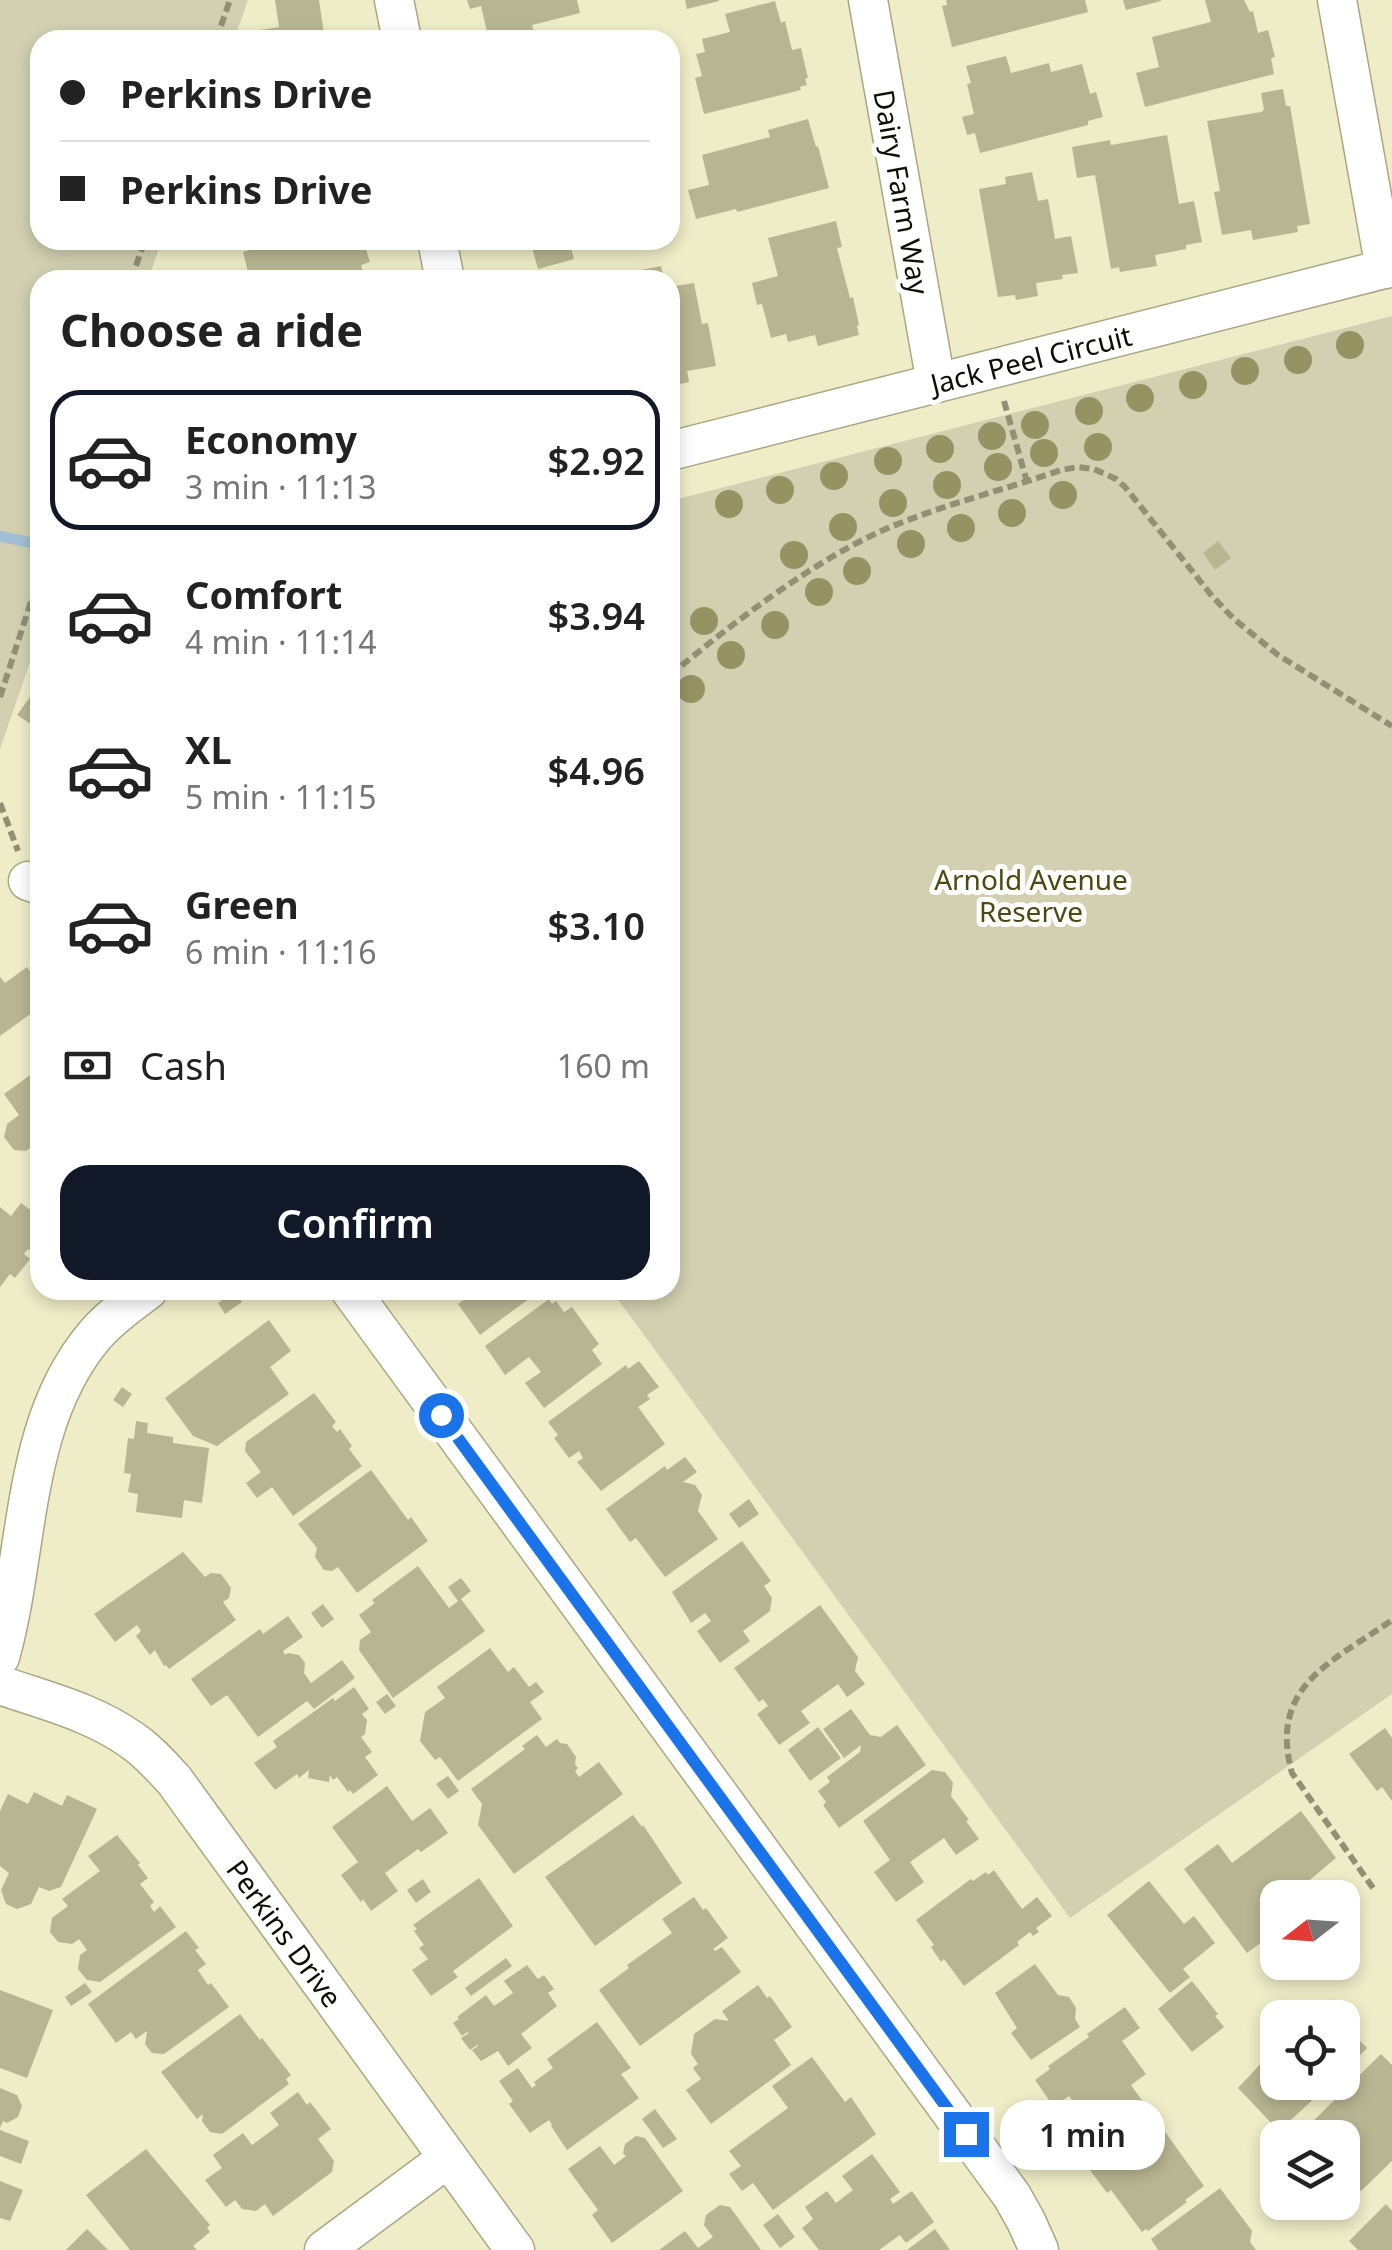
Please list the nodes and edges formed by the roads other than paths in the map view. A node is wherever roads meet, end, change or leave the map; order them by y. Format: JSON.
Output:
{"nodes":[{"id":1,"x":394,"y":0,"type":"edge"},
{"id":2,"x":868,"y":0,"type":"edge"},
{"id":3,"x":1337,"y":0,"type":"edge"},
{"id":4,"x":400,"y":30,"type":"edge"},
{"id":5,"x":1389,"y":268,"type":"edge"},
{"id":6,"x":936,"y":384,"type":"junction"},
{"id":7,"x":680,"y":448,"type":"edge"},
{"id":8,"x":136,"y":1300,"type":"edge"},
{"id":9,"x":357,"y":1300,"type":"edge"},
{"id":10,"x":0,"y":1658,"type":"edge"},
{"id":11,"x":0,"y":1685,"type":"edge"},
{"id":12,"x":448,"y":2158,"type":"junction"},
{"id":13,"x":324,"y":2250,"type":"edge"},
{"id":14,"x":515,"y":2250,"type":"edge"},
{"id":15,"x":1039,"y":2250,"type":"edge"}],
"edges":[{"from":1,"to":4,"type":"street"},
{"from":2,"to":6,"type":"street","name":"Dairy Farm Way"},
{"from":3,"to":5,"type":"street"},
{"from":5,"to":6,"type":"street","name":"Jack Peel Circuit"},
{"from":6,"to":7,"type":"street","name":"Jack Peel Circuit"},
{"from":8,"to":10,"type":"street"},
{"from":9,"to":15,"type":"street"},
{"from":11,"to":12,"type":"street","name":"Perkins Drive"},
{"from":12,"to":13,"type":"street"},
{"from":12,"to":14,"type":"street","name":"Perkins Drive"}]}
